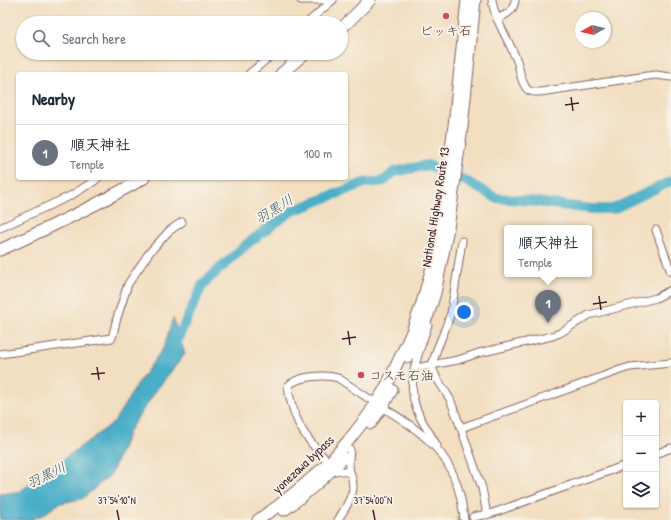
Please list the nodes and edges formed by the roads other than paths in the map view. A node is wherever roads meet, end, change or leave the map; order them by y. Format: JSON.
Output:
{"nodes":[{"id":1,"x":301,"y":0,"type":"edge"},
{"id":2,"x":332,"y":0,"type":"edge"},
{"id":3,"x":361,"y":0,"type":"edge"},
{"id":4,"x":370,"y":0,"type":"edge"},
{"id":5,"x":467,"y":0,"type":"edge"},
{"id":6,"x":475,"y":0,"type":"edge"},
{"id":7,"x":492,"y":0,"type":"edge"},
{"id":8,"x":515,"y":0,"type":"edge"},
{"id":9,"x":315,"y":16,"type":"edge"},
{"id":10,"x":345,"y":16,"type":"edge"},
{"id":11,"x":497,"y":19,"type":"junction"},
{"id":12,"x":348,"y":22,"type":"edge"},
{"id":13,"x":266,"y":60,"type":"edge"},
{"id":14,"x":297,"y":60,"type":"edge"},
{"id":15,"x":308,"y":60,"type":"edge"},
{"id":16,"x":251,"y":72,"type":"edge"},
{"id":17,"x":283,"y":72,"type":"edge"},
{"id":18,"x":293,"y":72,"type":"edge"},
{"id":19,"x":671,"y":77,"type":"edge"},
{"id":20,"x":458,"y":127,"type":"junction"},
{"id":21,"x":96,"y":180,"type":"edge"},
{"id":22,"x":128,"y":180,"type":"edge"},
{"id":23,"x":140,"y":180,"type":"edge"},
{"id":24,"x":182,"y":222,"type":"dead end"},
{"id":25,"x":0,"y":228,"type":"edge"},
{"id":26,"x":444,"y":228,"type":"junction"},
{"id":27,"x":656,"y":230,"type":"dead end"},
{"id":28,"x":462,"y":241,"type":"dead end"},
{"id":29,"x":0,"y":243,"type":"edge"},
{"id":30,"x":0,"y":250,"type":"edge"},
{"id":31,"x":671,"y":272,"type":"edge"},
{"id":32,"x":671,"y":290,"type":"edge"},
{"id":33,"x":431,"y":305,"type":"junction"},
{"id":34,"x":0,"y":354,"type":"edge"},
{"id":35,"x":671,"y":363,"type":"edge"},
{"id":36,"x":432,"y":365,"type":"junction"},
{"id":37,"x":421,"y":367,"type":"dead end"},
{"id":38,"x":379,"y":405,"type":"junction"},
{"id":39,"x":461,"y":428,"type":"junction"},
{"id":40,"x":671,"y":448,"type":"edge"},
{"id":41,"x":350,"y":450,"type":"junction"},
{"id":42,"x":659,"y":453,"type":"edge"},
{"id":43,"x":442,"y":454,"type":"junction"},
{"id":44,"x":623,"y":466,"type":"edge"},
{"id":45,"x":330,"y":467,"type":"junction"},
{"id":46,"x":350,"y":472,"type":"junction"},
{"id":47,"x":473,"y":517,"type":"dead end"},
{"id":48,"x":485,"y":517,"type":"edge"},
{"id":49,"x":258,"y":520,"type":"edge"},
{"id":50,"x":270,"y":520,"type":"edge"},
{"id":51,"x":338,"y":520,"type":"edge"},
{"id":52,"x":464,"y":520,"type":"edge"}],
"edges":[{"from":1,"to":2,"type":"street"},
{"from":2,"to":9,"type":"street"},
{"from":3,"to":10,"type":"highway"},
{"from":4,"to":12,"type":"highway"},
{"from":5,"to":20,"type":"highway","name":"National Highway Route 13"},
{"from":6,"to":20,"type":"highway","name":"National Highway Route 13"},
{"from":7,"to":11,"type":"street"},
{"from":8,"to":11,"type":"street"},
{"from":11,"to":19,"type":"street"},
{"from":13,"to":16,"type":"street"},
{"from":14,"to":17,"type":"highway"},
{"from":15,"to":18,"type":"highway"},
{"from":20,"to":26,"type":"highway","name":"National Highway Route 13"},
{"from":21,"to":25,"type":"street"},
{"from":22,"to":29,"type":"highway"},
{"from":23,"to":30,"type":"highway"},
{"from":24,"to":34,"type":"street"},
{"from":26,"to":33,"type":"highway","name":"National Highway Route 13"},
{"from":26,"to":38,"type":"highway","name":"National Highway Route 13"},
{"from":27,"to":31,"type":"street"},
{"from":28,"to":36,"type":"street"},
{"from":32,"to":36,"type":"street"},
{"from":33,"to":38,"type":"highway","name":"National Highway Route 13"},
{"from":33,"to":43,"type":"street"},
{"from":35,"to":39,"type":"street"},
{"from":36,"to":37,"type":"street"},
{"from":36,"to":39,"type":"street"},
{"from":38,"to":41,"type":"highway","name":"yonezawa bypass"},
{"from":38,"to":43,"type":"street"},
{"from":38,"to":45,"type":"highway","name":"yonezawa bypass"},
{"from":38,"to":45,"type":"street"},
{"from":39,"to":48,"type":"street"},
{"from":40,"to":42,"type":"street"},
{"from":41,"to":45,"type":"highway","name":"yonezawa bypass"},
{"from":41,"to":46,"type":"street"},
{"from":43,"to":52,"type":"street"},
{"from":44,"to":48,"type":"street"},
{"from":45,"to":46,"type":"street"},
{"from":45,"to":49,"type":"highway","name":"yonezawa bypass"},
{"from":45,"to":50,"type":"highway","name":"yonezawa bypass"},
{"from":46,"to":51,"type":"street"},
{"from":47,"to":48,"type":"street"}]}
